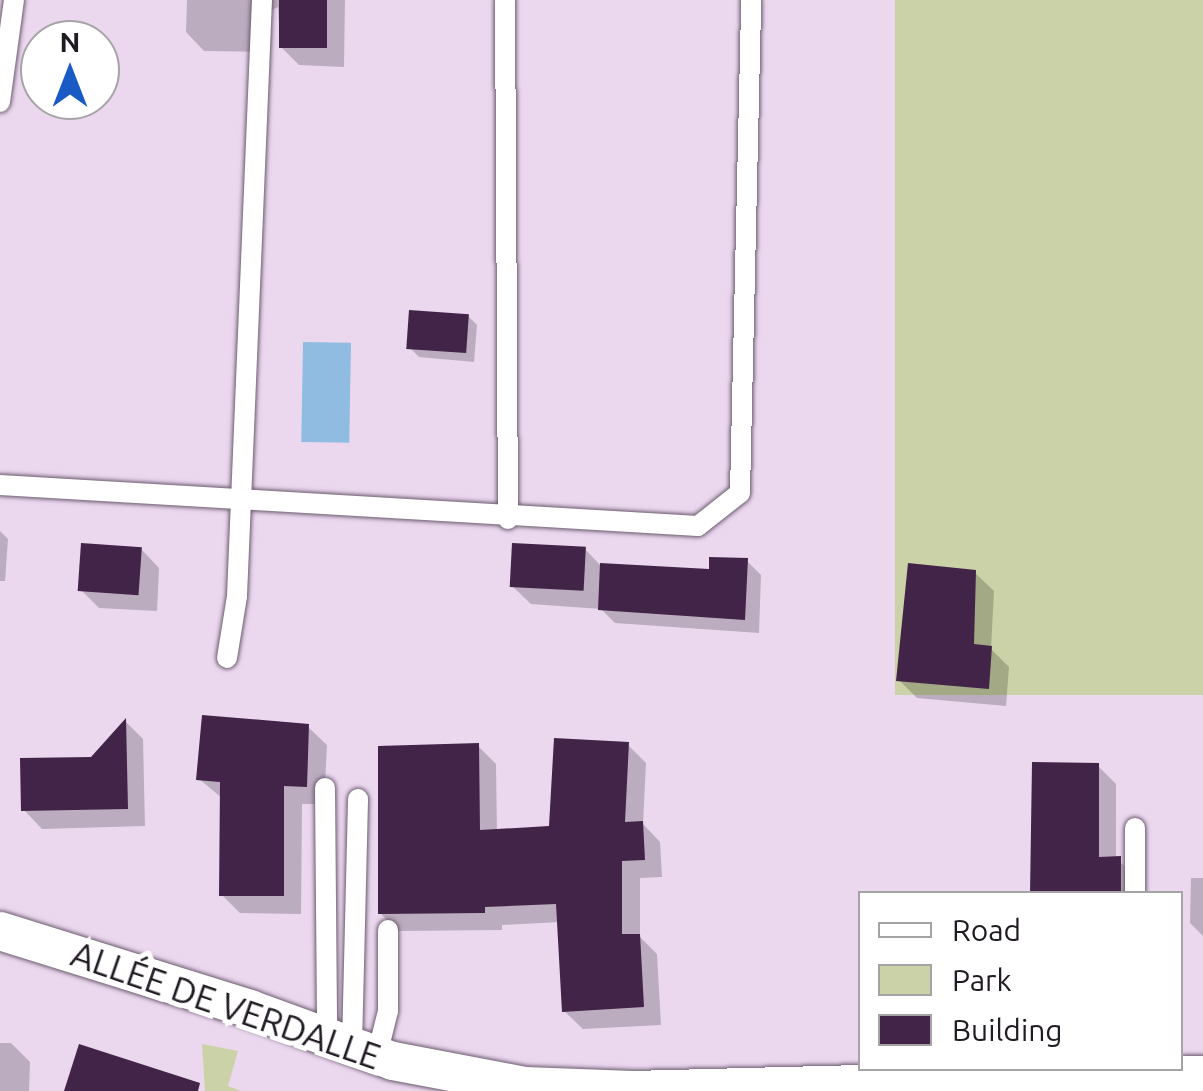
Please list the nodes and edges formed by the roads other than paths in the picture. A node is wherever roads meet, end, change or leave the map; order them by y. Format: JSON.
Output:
{"nodes":[{"id":1,"x":14,"y":0,"type":"edge"},
{"id":2,"x":262,"y":0,"type":"edge"},
{"id":3,"x":505,"y":0,"type":"edge"},
{"id":4,"x":752,"y":0,"type":"edge"},
{"id":5,"x":0,"y":102,"type":"edge"},
{"id":6,"x":0,"y":485,"type":"edge"},
{"id":7,"x":239,"y":502,"type":"junction"},
{"id":8,"x":508,"y":519,"type":"junction"},
{"id":9,"x":226,"y":658,"type":"dead end"},
{"id":10,"x":325,"y":788,"type":"dead end"},
{"id":11,"x":358,"y":799,"type":"dead end"},
{"id":12,"x":1135,"y":828,"type":"dead end"},
{"id":13,"x":1135,"y":891,"type":"edge"},
{"id":14,"x":388,"y":930,"type":"dead end"},
{"id":15,"x":0,"y":931,"type":"edge"},
{"id":16,"x":352,"y":1046,"type":"junction"},
{"id":17,"x":1136,"y":1073,"type":"edge"},
{"id":18,"x":1203,"y":1076,"type":"edge"},
{"id":19,"x":633,"y":1090,"type":"edge"}],
"edges":[{"from":1,"to":5,"type":"lane"},
{"from":2,"to":7,"type":"lane"},
{"from":3,"to":8,"type":"lane"},
{"from":4,"to":8,"type":"lane"},
{"from":6,"to":7,"type":"lane"},
{"from":7,"to":8,"type":"lane"},
{"from":7,"to":9,"type":"lane"},
{"from":10,"to":16,"type":"lane"},
{"from":11,"to":16,"type":"lane"},
{"from":12,"to":13,"type":"lane"},
{"from":14,"to":16,"type":"lane"},
{"from":15,"to":16,"type":"street","name":"ALLÉE DE VERDALLE"},
{"from":16,"to":19,"type":"street","name":"ALLÉE DE VERDALLE"},
{"from":17,"to":18,"type":"street","name":"ALLÉE DE VERDALLE"},
{"from":17,"to":19,"type":"street","name":"ALLÉE DE VERDALLE"}]}
